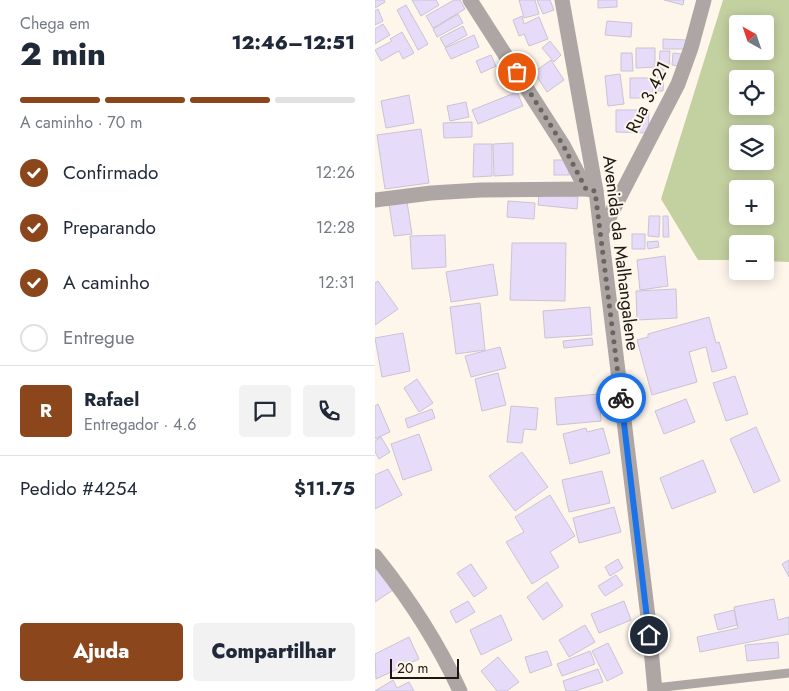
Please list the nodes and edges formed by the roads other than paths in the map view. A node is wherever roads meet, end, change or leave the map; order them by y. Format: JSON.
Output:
{"nodes":[{"id":1,"x":470,"y":0,"type":"edge"},
{"id":2,"x":562,"y":0,"type":"edge"},
{"id":3,"x":703,"y":0,"type":"edge"},
{"id":4,"x":591,"y":190,"type":"junction"},
{"id":5,"x":375,"y":200,"type":"edge"},
{"id":6,"x":601,"y":233,"type":"junction"},
{"id":7,"x":375,"y":556,"type":"edge"},
{"id":8,"x":789,"y":673,"type":"edge"},
{"id":9,"x":655,"y":690,"type":"edge"},
{"id":10,"x":460,"y":691,"type":"edge"}],
"edges":[{"from":1,"to":4,"type":"street"},
{"from":2,"to":4,"type":"street","name":"Avenida da Malhangalene"},
{"from":3,"to":6,"type":"street","name":"Rua 3.421"},
{"from":4,"to":5,"type":"street"},
{"from":4,"to":6,"type":"street","name":"Avenida da Malhangalene"},
{"from":6,"to":9,"type":"street","name":"Avenida da Malhangalene"},
{"from":7,"to":10,"type":"street"},
{"from":8,"to":9,"type":"lane"}]}
